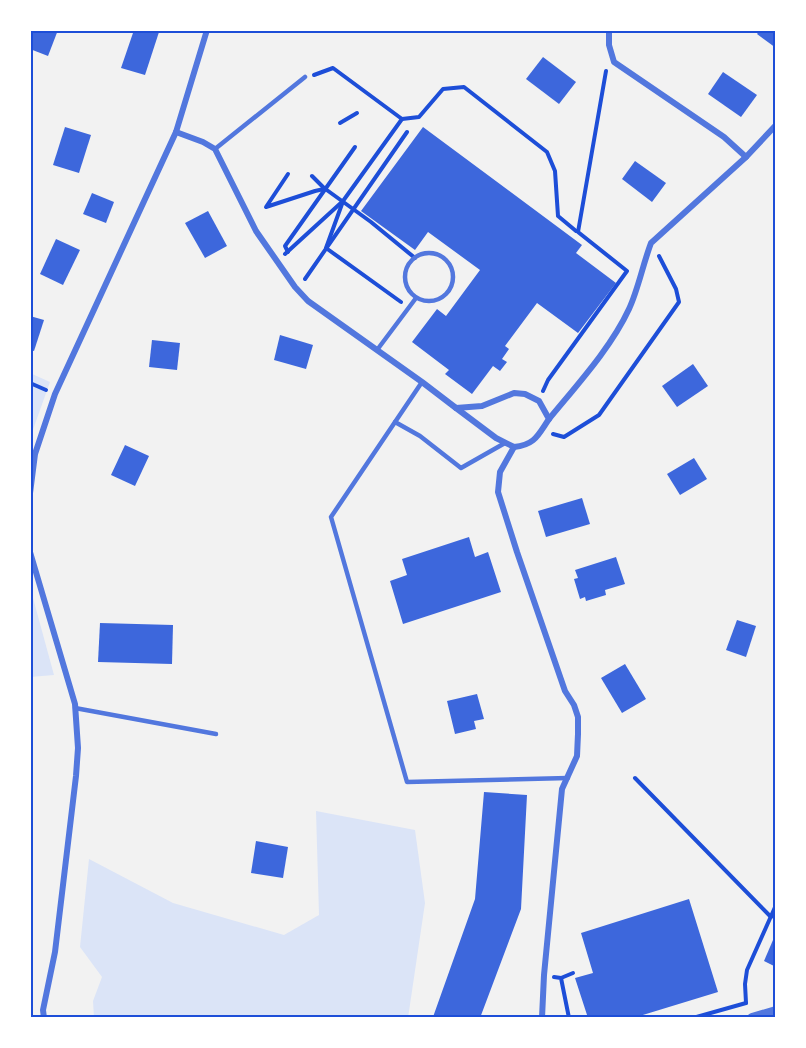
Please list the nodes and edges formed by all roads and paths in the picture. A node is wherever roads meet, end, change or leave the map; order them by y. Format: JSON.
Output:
{"nodes":[{"id":1,"x":207,"y":30,"type":"edge"},
{"id":2,"x":609,"y":30,"type":"edge"},
{"id":3,"x":614,"y":62,"type":"junction"},
{"id":4,"x":319,"y":74,"type":"dead end"},
{"id":5,"x":304,"y":76,"type":"dead end"},
{"id":6,"x":357,"y":113,"type":"dead end"},
{"id":7,"x":402,"y":119,"type":"junction"},
{"id":8,"x":340,"y":123,"type":"dead end"},
{"id":9,"x":776,"y":125,"type":"edge"},
{"id":10,"x":176,"y":132,"type":"junction"},
{"id":11,"x":407,"y":132,"type":"dead end"},
{"id":12,"x":355,"y":147,"type":"dead end"},
{"id":13,"x":215,"y":149,"type":"junction"},
{"id":14,"x":746,"y":157,"type":"junction"},
{"id":15,"x":288,"y":174,"type":"dead end"},
{"id":16,"x":312,"y":176,"type":"dead end"},
{"id":17,"x":325,"y":189,"type":"junction"},
{"id":18,"x":343,"y":201,"type":"junction"},
{"id":19,"x":353,"y":210,"type":"junction"},
{"id":20,"x":576,"y":231,"type":"dead end"},
{"id":21,"x":651,"y":243,"type":"junction"},
{"id":22,"x":326,"y":248,"type":"junction"},
{"id":23,"x":288,"y":252,"type":"junction"},
{"id":24,"x":415,"y":258,"type":"junction"},
{"id":25,"x":277,"y":262,"type":"junction"},
{"id":26,"x":297,"y":289,"type":"junction"},
{"id":27,"x":416,"y":297,"type":"junction"},
{"id":28,"x":408,"y":308,"type":"junction"},
{"id":29,"x":377,"y":350,"type":"junction"},
{"id":30,"x":422,"y":382,"type":"junction"},
{"id":31,"x":538,"y":401,"type":"junction"},
{"id":32,"x":456,"y":408,"type":"junction"},
{"id":33,"x":549,"y":419,"type":"junction"},
{"id":34,"x":394,"y":422,"type":"junction"},
{"id":35,"x":541,"y":431,"type":"junction"},
{"id":36,"x":505,"y":443,"type":"junction"},
{"id":37,"x":513,"y":447,"type":"junction"},
{"id":38,"x":30,"y":493,"type":"edge"},
{"id":39,"x":30,"y":552,"type":"edge"},
{"id":40,"x":75,"y":708,"type":"junction"},
{"id":41,"x":216,"y":734,"type":"dead end"},
{"id":42,"x":568,"y":778,"type":"junction"},
{"id":43,"x":635,"y":778,"type":"dead end"},
{"id":44,"x":776,"y":905,"type":"edge"},
{"id":45,"x":771,"y":917,"type":"junction"},
{"id":46,"x":573,"y":973,"type":"dead end"},
{"id":47,"x":544,"y":975,"type":"junction"},
{"id":48,"x":561,"y":978,"type":"junction"},
{"id":49,"x":756,"y":1000,"type":"dead end"},
{"id":50,"x":746,"y":1003,"type":"junction"},
{"id":51,"x":776,"y":1011,"type":"edge"},
{"id":52,"x":44,"y":1018,"type":"edge"},
{"id":53,"x":542,"y":1018,"type":"edge"},
{"id":54,"x":569,"y":1018,"type":"edge"},
{"id":55,"x":693,"y":1018,"type":"edge"},
{"id":56,"x":753,"y":1018,"type":"edge"}],
"edges":[{"from":1,"to":10,"type":"street"},
{"from":2,"to":3,"type":"street"},
{"from":3,"to":14,"type":"street"},
{"from":3,"to":31,"type":"path"},
{"from":4,"to":7,"type":"path"},
{"from":5,"to":13,"type":"lane"},
{"from":6,"to":8,"type":"path"},
{"from":7,"to":18,"type":"path"},
{"from":7,"to":20,"type":"path"},
{"from":9,"to":14,"type":"street"},
{"from":10,"to":13,"type":"street"},
{"from":10,"to":38,"type":"street"},
{"from":11,"to":19,"type":"path"},
{"from":12,"to":17,"type":"path"},
{"from":13,"to":25,"type":"street"},
{"from":14,"to":21,"type":"street"},
{"from":15,"to":17,"type":"path"},
{"from":16,"to":17,"type":"path"},
{"from":17,"to":18,"type":"path"},
{"from":17,"to":23,"type":"path"},
{"from":18,"to":19,"type":"path"},
{"from":18,"to":22,"type":"path"},
{"from":18,"to":23,"type":"path"},
{"from":19,"to":22,"type":"path"},
{"from":19,"to":24,"type":"path"},
{"from":21,"to":33,"type":"street"},
{"from":21,"to":35,"type":"path"},
{"from":22,"to":26,"type":"path"},
{"from":22,"to":28,"type":"path"},
{"from":23,"to":25,"type":"path"},
{"from":24,"to":27,"type":"lane"},
{"from":24,"to":27,"type":"lane"},
{"from":25,"to":26,"type":"street"},
{"from":26,"to":29,"type":"street"},
{"from":27,"to":28,"type":"lane"},
{"from":28,"to":29,"type":"lane"},
{"from":29,"to":30,"type":"street"},
{"from":30,"to":32,"type":"street"},
{"from":30,"to":34,"type":"lane"},
{"from":31,"to":32,"type":"street"},
{"from":31,"to":33,"type":"street"},
{"from":32,"to":36,"type":"street"},
{"from":33,"to":35,"type":"street"},
{"from":34,"to":36,"type":"lane"},
{"from":34,"to":42,"type":"lane"},
{"from":35,"to":37,"type":"street"},
{"from":36,"to":37,"type":"street"},
{"from":37,"to":42,"type":"street"},
{"from":39,"to":40,"type":"street"},
{"from":40,"to":41,"type":"lane"},
{"from":40,"to":52,"type":"street"},
{"from":42,"to":47,"type":"street"},
{"from":43,"to":45,"type":"path"},
{"from":44,"to":45,"type":"path"},
{"from":45,"to":50,"type":"path"},
{"from":46,"to":48,"type":"path"},
{"from":47,"to":48,"type":"path"},
{"from":47,"to":53,"type":"street"},
{"from":48,"to":54,"type":"path"},
{"from":49,"to":50,"type":"path"},
{"from":50,"to":55,"type":"path"},
{"from":51,"to":56,"type":"street"}]}
